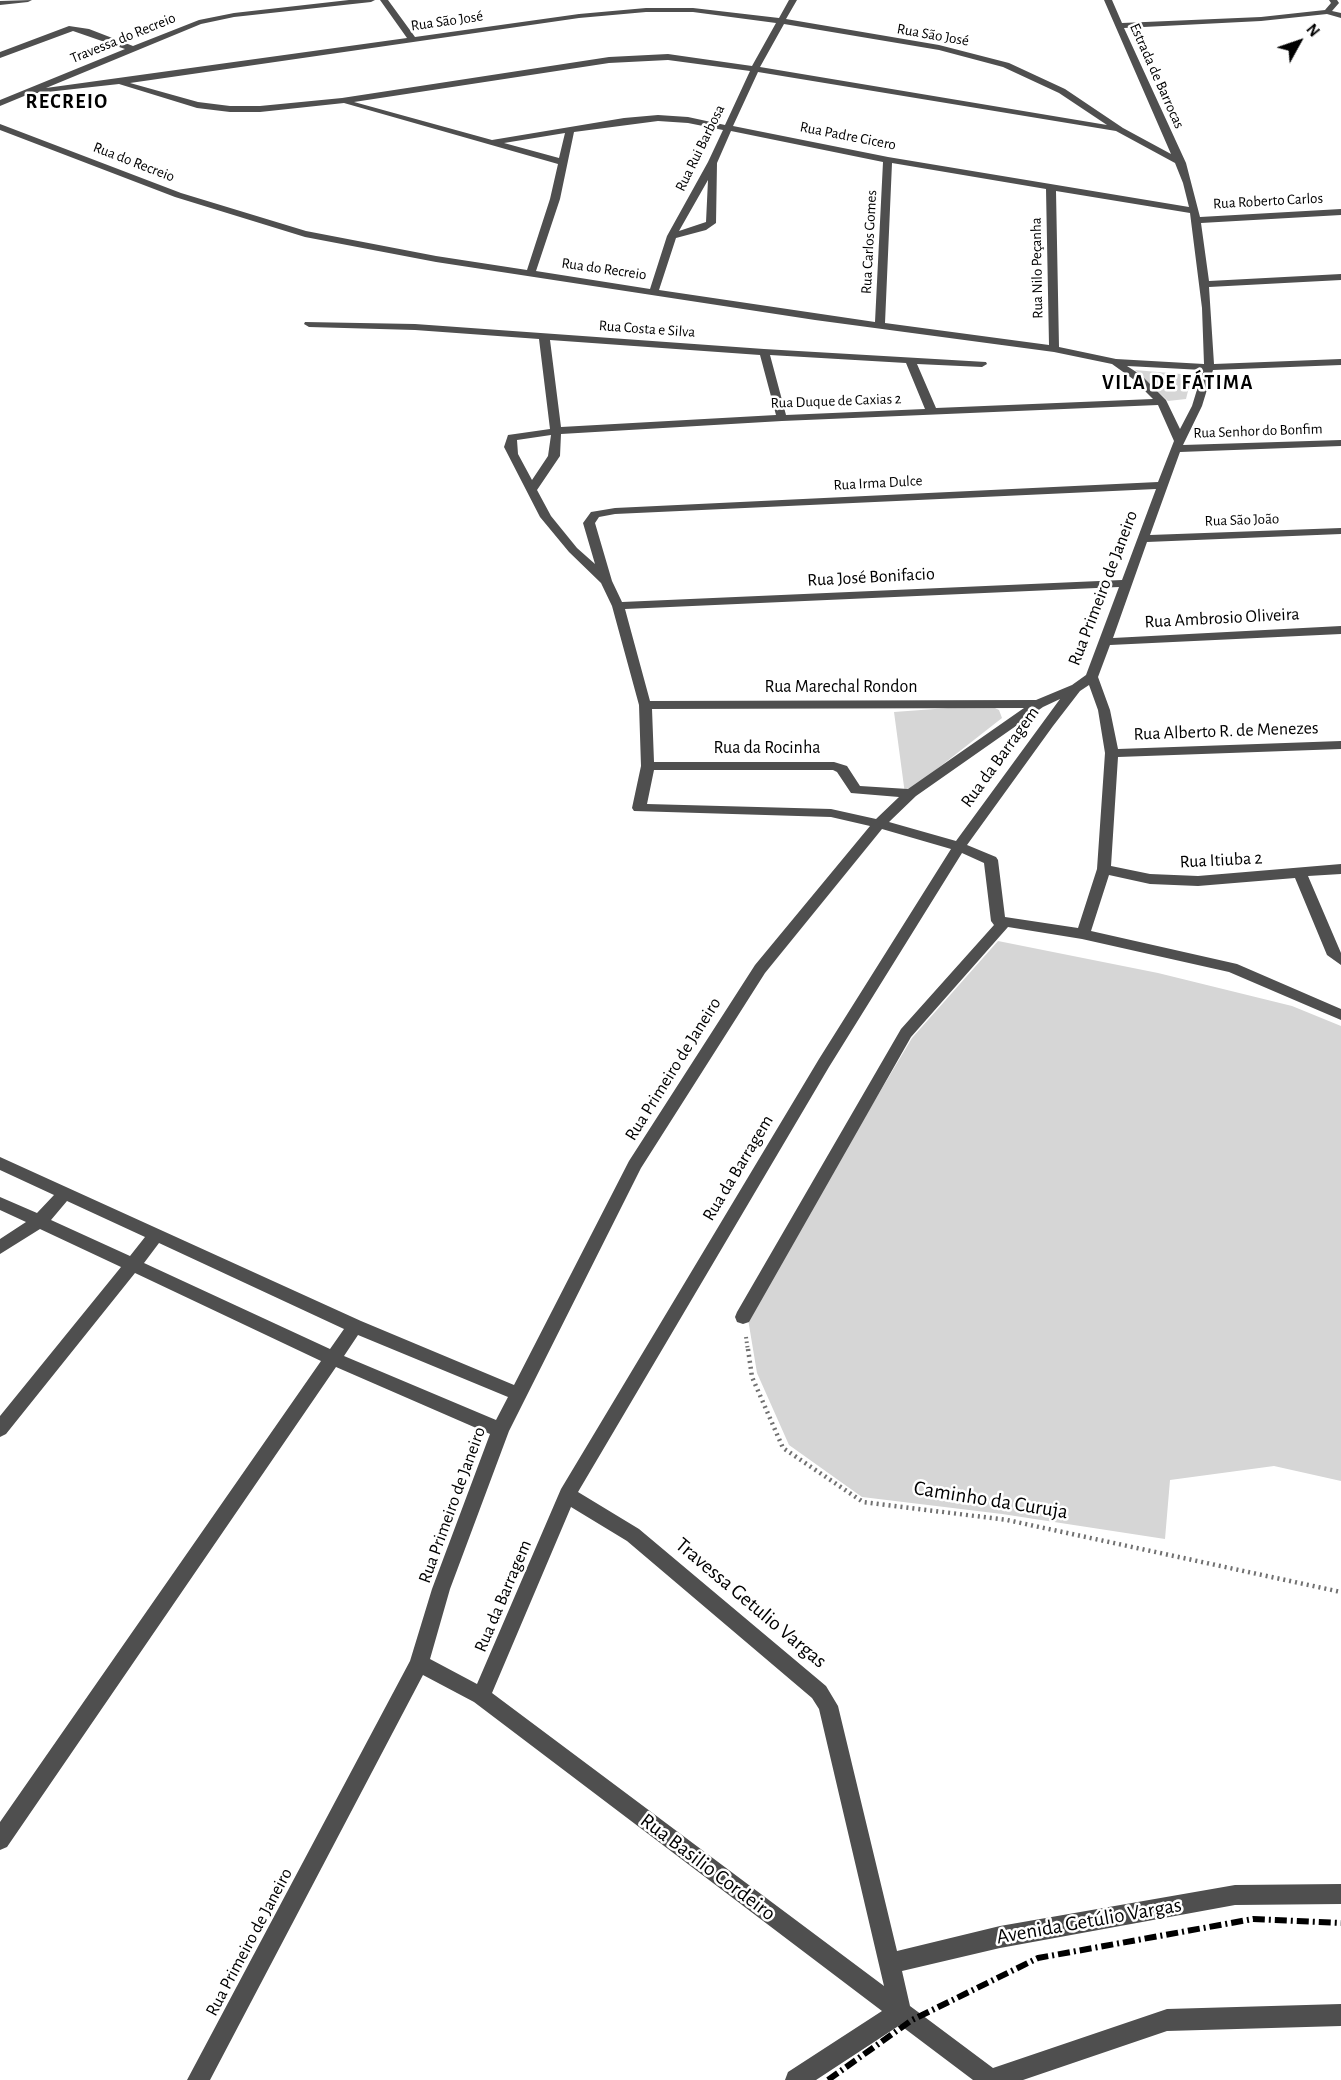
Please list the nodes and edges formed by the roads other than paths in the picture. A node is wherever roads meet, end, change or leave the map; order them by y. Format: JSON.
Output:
{"nodes":[{"id":1,"x":28,"y":0,"type":"edge"},
{"id":2,"x":371,"y":0,"type":"edge"},
{"id":3,"x":384,"y":0,"type":"edge"},
{"id":4,"x":676,"y":0,"type":"edge"},
{"id":5,"x":793,"y":0,"type":"edge"},
{"id":6,"x":1108,"y":0,"type":"edge"},
{"id":7,"x":1333,"y":0,"type":"edge"},
{"id":8,"x":0,"y":3,"type":"edge"},
{"id":9,"x":693,"y":10,"type":"junction"},
{"id":10,"x":1327,"y":12,"type":"junction"},
{"id":11,"x":1341,"y":16,"type":"edge"},
{"id":12,"x":781,"y":21,"type":"junction"},
{"id":13,"x":1120,"y":26,"type":"junction"},
{"id":14,"x":412,"y":39,"type":"junction"},
{"id":15,"x":133,"y":49,"type":"junction"},
{"id":16,"x":0,"y":55,"type":"edge"},
{"id":17,"x":755,"y":69,"type":"junction"},
{"id":18,"x":117,"y":82,"type":"junction"},
{"id":19,"x":29,"y":92,"type":"junction"},
{"id":20,"x":342,"y":101,"type":"junction"},
{"id":21,"x":0,"y":103,"type":"edge"},
{"id":22,"x":0,"y":127,"type":"edge"},
{"id":23,"x":726,"y":128,"type":"junction"},
{"id":24,"x":570,"y":130,"type":"junction"},
{"id":25,"x":1120,"y":130,"type":"junction"},
{"id":26,"x":495,"y":142,"type":"junction"},
{"id":27,"x":888,"y":160,"type":"junction"},
{"id":28,"x":562,"y":162,"type":"junction"},
{"id":29,"x":713,"y":162,"type":"junction"},
{"id":30,"x":1181,"y":163,"type":"junction"},
{"id":31,"x":1051,"y":187,"type":"junction"},
{"id":32,"x":1341,"y":212,"type":"edge"},
{"id":33,"x":1195,"y":216,"type":"junction"},
{"id":34,"x":672,"y":236,"type":"junction"},
{"id":35,"x":531,"y":273,"type":"junction"},
{"id":36,"x":1341,"y":277,"type":"edge"},
{"id":37,"x":1203,"y":284,"type":"junction"},
{"id":38,"x":654,"y":291,"type":"junction"},
{"id":39,"x":309,"y":324,"type":"dead end"},
{"id":40,"x":880,"y":325,"type":"junction"},
{"id":41,"x":544,"y":336,"type":"junction"},
{"id":42,"x":1054,"y":349,"type":"junction"},
{"id":43,"x":764,"y":352,"type":"junction"},
{"id":44,"x":910,"y":360,"type":"junction"},
{"id":45,"x":1115,"y":362,"type":"junction"},
{"id":46,"x":1341,"y":362,"type":"edge"},
{"id":47,"x":982,"y":364,"type":"dead end"},
{"id":48,"x":1209,"y":367,"type":"junction"},
{"id":49,"x":1162,"y":402,"type":"junction"},
{"id":50,"x":932,"y":412,"type":"junction"},
{"id":51,"x":783,"y":418,"type":"junction"},
{"id":52,"x":556,"y":431,"type":"junction"},
{"id":53,"x":1341,"y":443,"type":"edge"},
{"id":54,"x":1178,"y":445,"type":"junction"},
{"id":55,"x":1163,"y":484,"type":"junction"},
{"id":56,"x":531,"y":490,"type":"junction"},
{"id":57,"x":1341,"y":531,"type":"edge"},
{"id":58,"x":1144,"y":539,"type":"junction"},
{"id":59,"x":606,"y":581,"type":"junction"},
{"id":60,"x":1126,"y":583,"type":"junction"},
{"id":61,"x":618,"y":606,"type":"junction"},
{"id":62,"x":1341,"y":630,"type":"edge"},
{"id":63,"x":1106,"y":642,"type":"junction"},
{"id":64,"x":1092,"y":677,"type":"junction"},
{"id":65,"x":1076,"y":688,"type":"junction"},
{"id":66,"x":1038,"y":704,"type":"junction"},
{"id":67,"x":645,"y":705,"type":"junction"},
{"id":68,"x":1341,"y":745,"type":"edge"},
{"id":69,"x":1112,"y":753,"type":"junction"},
{"id":70,"x":648,"y":766,"type":"junction"},
{"id":71,"x":911,"y":793,"type":"junction"},
{"id":72,"x":879,"y":824,"type":"junction"},
{"id":73,"x":958,"y":847,"type":"junction"},
{"id":74,"x":1104,"y":869,"type":"junction"},
{"id":75,"x":1341,"y":869,"type":"edge"},
{"id":76,"x":1300,"y":873,"type":"junction"},
{"id":77,"x":1004,"y":923,"type":"junction"},
{"id":78,"x":1102,"y":940,"type":"junction"},
{"id":79,"x":1340,"y":959,"type":"edge"},
{"id":80,"x":1341,"y":1015,"type":"edge"},
{"id":81,"x":0,"y":1163,"type":"edge"},
{"id":82,"x":65,"y":1193,"type":"junction"},
{"id":83,"x":0,"y":1203,"type":"edge"},
{"id":84,"x":40,"y":1221,"type":"junction"},
{"id":85,"x":158,"y":1234,"type":"junction"},
{"id":86,"x":0,"y":1247,"type":"edge"},
{"id":87,"x":133,"y":1263,"type":"junction"},
{"id":88,"x":743,"y":1317,"type":"road end"},
{"id":89,"x":355,"y":1326,"type":"junction"},
{"id":90,"x":332,"y":1358,"type":"junction"},
{"id":91,"x":519,"y":1394,"type":"junction"},
{"id":92,"x":0,"y":1429,"type":"edge"},
{"id":93,"x":501,"y":1430,"type":"junction"},
{"id":94,"x":567,"y":1495,"type":"junction"},
{"id":95,"x":419,"y":1664,"type":"junction"},
{"id":96,"x":481,"y":1696,"type":"junction"},
{"id":97,"x":0,"y":1840,"type":"edge"},
{"id":98,"x":1341,"y":1894,"type":"edge"},
{"id":99,"x":890,"y":1963,"type":"junction"},
{"id":100,"x":901,"y":2012,"type":"junction"},
{"id":101,"x":1341,"y":2015,"type":"edge"},
{"id":102,"x":198,"y":2080,"type":"edge"},
{"id":103,"x":796,"y":2080,"type":"edge"},
{"id":104,"x":991,"y":2080,"type":"edge"}],
"edges":[{"from":1,"to":8,"type":"street"},
{"from":2,"to":15,"type":"street","name":"Travessa do Recreio"},
{"from":3,"to":14,"type":"street"},
{"from":4,"to":9,"type":"street"},
{"from":5,"to":12,"type":"street","name":"Rua Rui Barbosa"},
{"from":6,"to":13,"type":"street","name":"Estrada de Barrocas"},
{"from":7,"to":10,"type":"street"},
{"from":9,"to":12,"type":"street","name":"Rua São José"},
{"from":9,"to":14,"type":"street","name":"Rua São José"},
{"from":10,"to":11,"type":"street"},
{"from":10,"to":13,"type":"street"},
{"from":12,"to":17,"type":"street","name":"Rua Rui Barbosa"},
{"from":12,"to":25,"type":"street","name":"Rua São José"},
{"from":13,"to":30,"type":"street","name":"Estrada de Barrocas"},
{"from":14,"to":18,"type":"street","name":"Rua São José"},
{"from":15,"to":16,"type":"street"},
{"from":15,"to":19,"type":"street","name":"Travessa do Recreio"},
{"from":17,"to":20,"type":"street","name":"Rua São José"},
{"from":17,"to":23,"type":"street","name":"Rua Rui Barbosa"},
{"from":17,"to":25,"type":"street","name":"Rua São José"},
{"from":18,"to":19,"type":"street","name":"Rua São José"},
{"from":18,"to":20,"type":"street","name":"Rua São José"},
{"from":19,"to":21,"type":"street"},
{"from":20,"to":26,"type":"street","name":"Rua Padre Cicero"},
{"from":22,"to":35,"type":"street","name":"Rua do Recreio"},
{"from":23,"to":24,"type":"street","name":"Rua Padre Cicero"},
{"from":23,"to":27,"type":"street","name":"Rua Padre Cicero"},
{"from":23,"to":29,"type":"street","name":"Rua Rui Barbosa"},
{"from":24,"to":26,"type":"street","name":"Rua Padre Cicero"},
{"from":24,"to":28,"type":"street"},
{"from":25,"to":30,"type":"street","name":"Rua São José"},
{"from":26,"to":28,"type":"street","name":"Rua Padre Cicero"},
{"from":27,"to":31,"type":"street","name":"Rua Padre Cicero"},
{"from":27,"to":40,"type":"street","name":"Rua Carlos Gomes"},
{"from":28,"to":35,"type":"street"},
{"from":29,"to":34,"type":"street","name":"Rua Rui Barbosa"},
{"from":29,"to":34,"type":"street"},
{"from":30,"to":33,"type":"street","name":"Rua Primeiro de Janeiro"},
{"from":31,"to":33,"type":"street","name":"Rua Padre Cicero"},
{"from":31,"to":42,"type":"street","name":"Rua Nilo Peçanha"},
{"from":32,"to":33,"type":"street","name":"Rua Roberto Carlos"},
{"from":33,"to":37,"type":"street","name":"Rua Primeiro de Janeiro"},
{"from":34,"to":38,"type":"street","name":"Rua Rui Barbosa"},
{"from":35,"to":38,"type":"street","name":"Rua do Recreio"},
{"from":36,"to":37,"type":"street"},
{"from":37,"to":48,"type":"street","name":"Rua Primeiro de Janeiro"},
{"from":38,"to":40,"type":"street","name":"Rua do Recreio"},
{"from":39,"to":41,"type":"street","name":"Rua Costa e Silva"},
{"from":40,"to":42,"type":"street","name":"Rua do Recreio"},
{"from":41,"to":43,"type":"street","name":"Rua Costa e Silva"},
{"from":41,"to":52,"type":"street"},
{"from":42,"to":45,"type":"street","name":"Rua do Recreio"},
{"from":43,"to":44,"type":"street","name":"Rua Costa e Silva"},
{"from":43,"to":51,"type":"street"},
{"from":44,"to":47,"type":"street","name":"Rua Costa e Silva"},
{"from":44,"to":50,"type":"street"},
{"from":45,"to":48,"type":"street"},
{"from":45,"to":49,"type":"street","name":"Rua do Recreio"},
{"from":46,"to":48,"type":"street"},
{"from":48,"to":54,"type":"street","name":"Rua Primeiro de Janeiro"},
{"from":49,"to":50,"type":"street","name":"Rua Duque de Caxias 2"},
{"from":49,"to":54,"type":"street","name":"Rua do Recreio"},
{"from":50,"to":51,"type":"street","name":"Rua Duque de Caxias 2"},
{"from":51,"to":52,"type":"street","name":"Rua Duque de Caxias 2"},
{"from":52,"to":56,"type":"street"},
{"from":52,"to":56,"type":"street","name":"Rua Duque de Caxias 2"},
{"from":53,"to":54,"type":"street","name":"Rua Senhor do Bonfim"},
{"from":54,"to":55,"type":"street","name":"Rua Primeiro de Janeiro"},
{"from":55,"to":58,"type":"street","name":"Rua Primeiro de Janeiro"},
{"from":55,"to":59,"type":"street","name":"Rua Irma Dulce"},
{"from":56,"to":59,"type":"street"},
{"from":57,"to":58,"type":"street","name":"Rua São João"},
{"from":58,"to":60,"type":"street","name":"Rua Primeiro de Janeiro"},
{"from":59,"to":61,"type":"street"},
{"from":60,"to":61,"type":"street","name":"Rua José Bonifacio"},
{"from":60,"to":63,"type":"street","name":"Rua Primeiro de Janeiro"},
{"from":61,"to":67,"type":"street"},
{"from":62,"to":63,"type":"street","name":"Rua Ambrosio Oliveira"},
{"from":63,"to":64,"type":"street","name":"Rua Primeiro de Janeiro"},
{"from":64,"to":65,"type":"street","name":"Rua Primeiro de Janeiro"},
{"from":64,"to":69,"type":"street"},
{"from":65,"to":66,"type":"street","name":"Rua Primeiro de Janeiro"},
{"from":65,"to":73,"type":"street","name":"Rua da Barragem"},
{"from":66,"to":67,"type":"street","name":"Rua Marechal Rondon"},
{"from":66,"to":71,"type":"street","name":"Rua Primeiro de Janeiro"},
{"from":67,"to":70,"type":"street"},
{"from":68,"to":69,"type":"street","name":"Rua Alberto R. de Menezes"},
{"from":69,"to":74,"type":"street"},
{"from":70,"to":71,"type":"street","name":"Rua da Rocinha"},
{"from":70,"to":72,"type":"street"},
{"from":71,"to":72,"type":"street","name":"Rua Primeiro de Janeiro"},
{"from":72,"to":73,"type":"street"},
{"from":72,"to":91,"type":"street","name":"Rua Primeiro de Janeiro"},
{"from":73,"to":77,"type":"street"},
{"from":73,"to":94,"type":"street","name":"Rua da Barragem"},
{"from":74,"to":76,"type":"street","name":"Rua Itiuba 2"},
{"from":74,"to":78,"type":"street"},
{"from":75,"to":76,"type":"street","name":"Rua Itiuba 2"},
{"from":76,"to":79,"type":"street"},
{"from":77,"to":78,"type":"street"},
{"from":77,"to":88,"type":"street"},
{"from":78,"to":80,"type":"street"},
{"from":81,"to":82,"type":"street"},
{"from":82,"to":84,"type":"street"},
{"from":82,"to":85,"type":"street"},
{"from":83,"to":84,"type":"street"},
{"from":84,"to":86,"type":"street"},
{"from":84,"to":87,"type":"street"},
{"from":85,"to":87,"type":"street"},
{"from":85,"to":89,"type":"street"},
{"from":87,"to":90,"type":"street"},
{"from":87,"to":92,"type":"street"},
{"from":89,"to":90,"type":"street"},
{"from":89,"to":91,"type":"street"},
{"from":90,"to":93,"type":"street"},
{"from":90,"to":97,"type":"street"},
{"from":91,"to":93,"type":"street","name":"Rua Primeiro de Janeiro"},
{"from":93,"to":95,"type":"street","name":"Rua Primeiro de Janeiro"},
{"from":94,"to":96,"type":"street","name":"Rua da Barragem"},
{"from":94,"to":99,"type":"street","name":"Travessa Getulio Vargas"},
{"from":95,"to":96,"type":"street","name":"Rua Basilio Cordeiro"},
{"from":95,"to":102,"type":"street","name":"Rua Primeiro de Janeiro"},
{"from":96,"to":100,"type":"street","name":"Rua Basilio Cordeiro"},
{"from":98,"to":99,"type":"street","name":"Avenida Getúlio Vargas"},
{"from":99,"to":100,"type":"street"},
{"from":100,"to":103,"type":"street"},
{"from":100,"to":104,"type":"street","name":"Rua Basilio Cordeiro"},
{"from":101,"to":104,"type":"street"}]}
